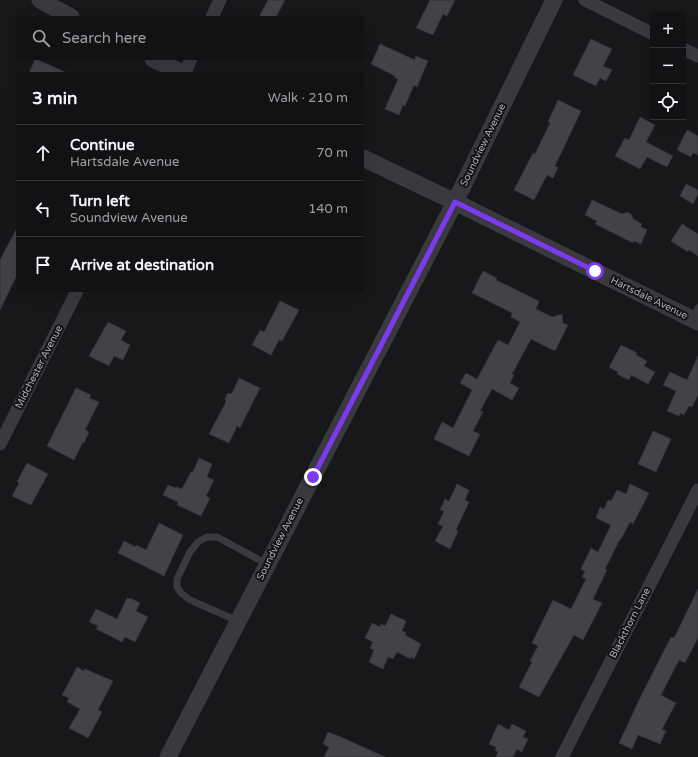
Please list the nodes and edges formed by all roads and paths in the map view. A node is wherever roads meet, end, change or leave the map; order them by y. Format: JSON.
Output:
{"nodes":[{"id":1,"x":40,"y":0,"type":"edge"},
{"id":2,"x":220,"y":0,"type":"edge"},
{"id":3,"x":554,"y":0,"type":"edge"},
{"id":4,"x":585,"y":0,"type":"edge"},
{"id":5,"x":69,"y":16,"type":"edge"},
{"id":6,"x":212,"y":16,"type":"edge"},
{"id":7,"x":650,"y":32,"type":"edge"},
{"id":8,"x":686,"y":50,"type":"edge"},
{"id":9,"x":698,"y":56,"type":"edge"},
{"id":10,"x":155,"y":60,"type":"edge"},
{"id":11,"x":191,"y":60,"type":"edge"},
{"id":12,"x":182,"y":72,"type":"edge"},
{"id":13,"x":185,"y":72,"type":"edge"},
{"id":14,"x":364,"y":158,"type":"edge"},
{"id":15,"x":455,"y":202,"type":"junction"},
{"id":16,"x":76,"y":292,"type":"edge"},
{"id":17,"x":696,"y":317,"type":"edge"},
{"id":18,"x":0,"y":444,"type":"edge"},
{"id":19,"x":698,"y":490,"type":"edge"},
{"id":20,"x":267,"y":564,"type":"junction"},
{"id":21,"x":238,"y":622,"type":"junction"},
{"id":22,"x":168,"y":757,"type":"edge"},
{"id":23,"x":562,"y":757,"type":"edge"}],
"edges":[{"from":1,"to":5,"type":"street"},
{"from":2,"to":6,"type":"street"},
{"from":3,"to":15,"type":"street","name":"Soundview Avenue"},
{"from":4,"to":7,"type":"street"},
{"from":8,"to":9,"type":"street"},
{"from":10,"to":12,"type":"street"},
{"from":11,"to":13,"type":"street"},
{"from":14,"to":15,"type":"street","name":"Hartsdale Avenue"},
{"from":15,"to":17,"type":"street","name":"Hartsdale Avenue"},
{"from":15,"to":20,"type":"street","name":"Soundview Avenue"},
{"from":16,"to":18,"type":"street","name":"Midchester Avenue"},
{"from":19,"to":23,"type":"street","name":"Blackthorn Lane"},
{"from":20,"to":21,"type":"street","name":"Soundview Avenue"},
{"from":20,"to":21,"type":"lane"},
{"from":21,"to":22,"type":"street","name":"Soundview Avenue"}]}
